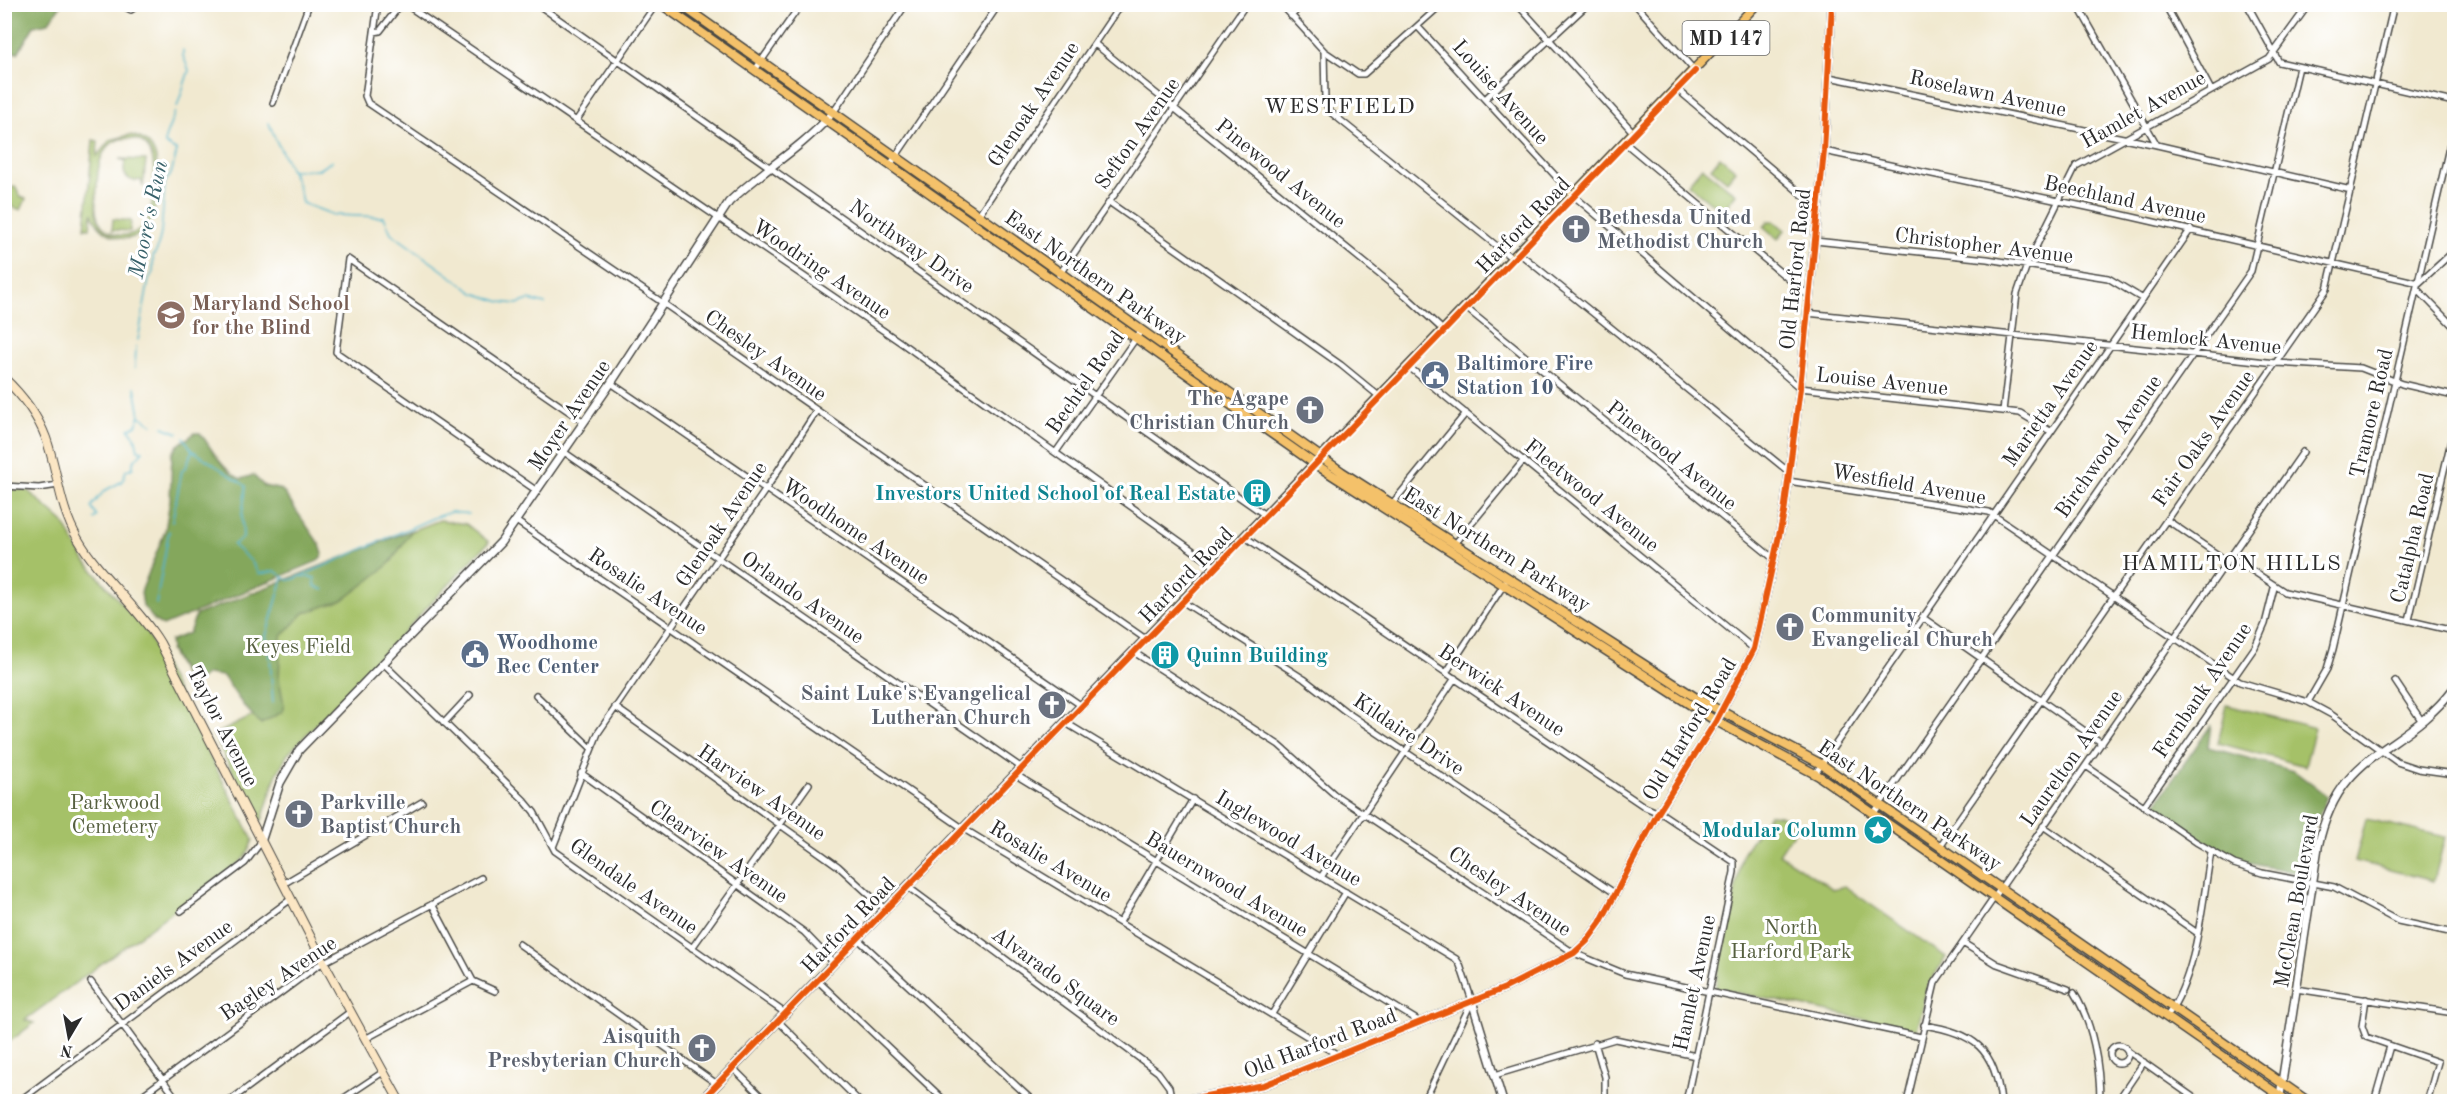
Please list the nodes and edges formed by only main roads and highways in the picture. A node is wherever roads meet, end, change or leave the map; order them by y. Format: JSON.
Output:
{"nodes":[{"id":1,"x":658,"y":4,"type":"edge"},
{"id":2,"x":680,"y":4,"type":"edge"},
{"id":3,"x":1757,"y":4,"type":"edge"},
{"id":4,"x":893,"y":161,"type":"junction"},
{"id":5,"x":4,"y":378,"type":"edge"},
{"id":6,"x":1318,"y":461,"type":"junction"},
{"id":7,"x":1631,"y":660,"type":"junction"},
{"id":8,"x":2280,"y":1099,"type":"edge"},
{"id":9,"x":400,"y":1101,"type":"edge"},
{"id":10,"x":700,"y":1101,"type":"edge"},
{"id":11,"x":2289,"y":1101,"type":"edge"},
{"id":12,"x":2309,"y":1101,"type":"edge"}],
"edges":[{"from":1,"to":4,"type":"main road","name":"East Northern Parkway"},
{"from":2,"to":4,"type":"main road","name":"East Northern Parkway"},
{"from":3,"to":6,"type":"main road","name":"Harford Road","number":"MD 147"},
{"from":4,"to":6,"type":"main road","name":"East Northern Parkway"},
{"from":5,"to":9,"type":"main road","name":"Taylor Avenue"},
{"from":6,"to":7,"type":"main road","name":"East Northern Parkway"},
{"from":6,"to":10,"type":"main road","name":"Harford Road","number":"MD 147"},
{"from":7,"to":8,"type":"main road","name":"East Northern Parkway"},
{"from":7,"to":12,"type":"main road","name":"East Northern Parkway"},
{"from":8,"to":11,"type":"main road","name":"East Northern Parkway"}]}
